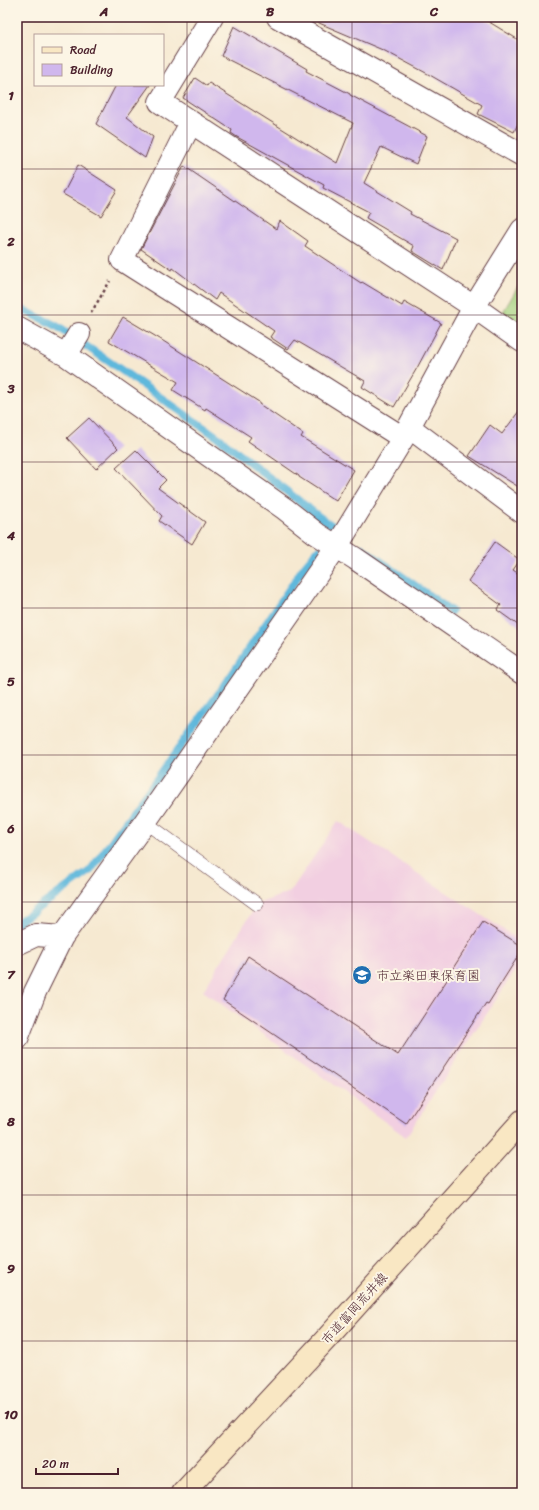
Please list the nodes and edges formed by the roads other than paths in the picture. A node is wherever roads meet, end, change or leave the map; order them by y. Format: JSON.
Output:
{"nodes":[{"id":1,"x":212,"y":17,"type":"edge"},
{"id":2,"x":278,"y":17,"type":"edge"},
{"id":3,"x":191,"y":122,"type":"junction"},
{"id":4,"x":522,"y":155,"type":"edge"},
{"id":5,"x":522,"y":230,"type":"edge"},
{"id":6,"x":474,"y":307,"type":"junction"},
{"id":7,"x":17,"y":328,"type":"edge"},
{"id":8,"x":522,"y":341,"type":"edge"},
{"id":9,"x":406,"y":433,"type":"junction"},
{"id":10,"x":522,"y":512,"type":"edge"},
{"id":11,"x":337,"y":546,"type":"junction"},
{"id":12,"x":522,"y":673,"type":"edge"},
{"id":13,"x":145,"y":822,"type":"junction"},
{"id":14,"x":257,"y":904,"type":"dead end"},
{"id":15,"x":62,"y":937,"type":"junction"},
{"id":16,"x":17,"y":944,"type":"edge"},
{"id":17,"x":17,"y":1040,"type":"edge"},
{"id":18,"x":522,"y":1121,"type":"edge"},
{"id":19,"x":183,"y":1493,"type":"edge"}],
"edges":[{"from":1,"to":3,"type":"street"},
{"from":2,"to":4,"type":"street"},
{"from":3,"to":6,"type":"street"},
{"from":3,"to":9,"type":"street"},
{"from":5,"to":6,"type":"street"},
{"from":6,"to":8,"type":"street"},
{"from":6,"to":9,"type":"street"},
{"from":7,"to":11,"type":"street"},
{"from":9,"to":10,"type":"street"},
{"from":9,"to":11,"type":"street"},
{"from":11,"to":12,"type":"street"},
{"from":11,"to":13,"type":"street"},
{"from":13,"to":14,"type":"lane"},
{"from":13,"to":15,"type":"street"},
{"from":15,"to":16,"type":"street"},
{"from":15,"to":17,"type":"street"},
{"from":18,"to":19,"type":"street","name":"市道富岡荒井線"}]}
